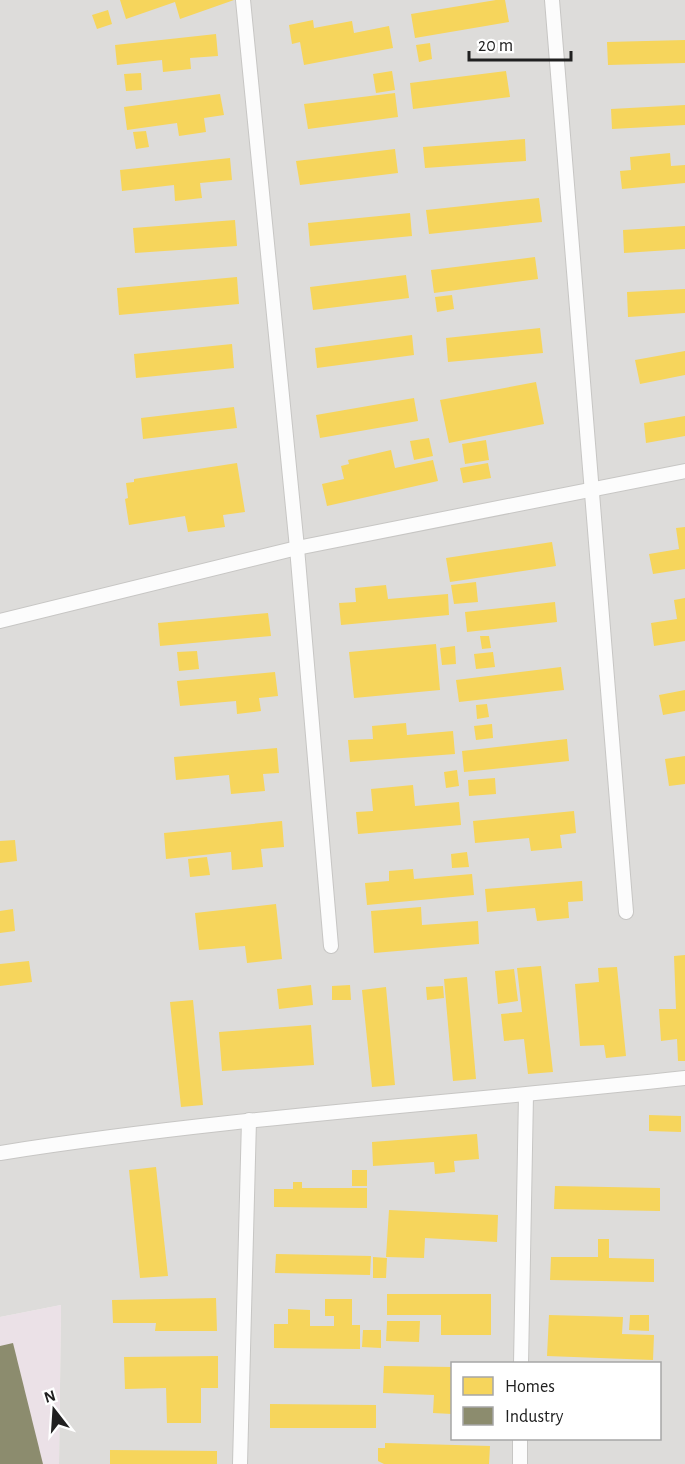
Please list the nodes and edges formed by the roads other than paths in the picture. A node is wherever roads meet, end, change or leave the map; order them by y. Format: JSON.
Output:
{"nodes":[{"id":1,"x":243,"y":0,"type":"edge"},
{"id":2,"x":552,"y":0,"type":"edge"},
{"id":3,"x":685,"y":471,"type":"edge"},
{"id":4,"x":593,"y":487,"type":"junction"},
{"id":5,"x":297,"y":548,"type":"junction"},
{"id":6,"x":0,"y":621,"type":"edge"},
{"id":7,"x":626,"y":912,"type":"dead end"},
{"id":8,"x":331,"y":946,"type":"dead end"},
{"id":9,"x":685,"y":1078,"type":"edge"},
{"id":10,"x":526,"y":1095,"type":"junction"},
{"id":11,"x":249,"y":1119,"type":"junction"},
{"id":12,"x":0,"y":1153,"type":"edge"},
{"id":13,"x":522,"y":1362,"type":"edge"},
{"id":14,"x":520,"y":1440,"type":"edge"},
{"id":15,"x":240,"y":1464,"type":"edge"},
{"id":16,"x":520,"y":1464,"type":"edge"}],
"edges":[{"from":1,"to":5,"type":"lane"},
{"from":2,"to":4,"type":"lane"},
{"from":3,"to":4,"type":"lane"},
{"from":4,"to":5,"type":"lane"},
{"from":4,"to":7,"type":"lane"},
{"from":5,"to":6,"type":"lane"},
{"from":5,"to":8,"type":"lane"},
{"from":9,"to":10,"type":"lane"},
{"from":10,"to":11,"type":"lane"},
{"from":10,"to":13,"type":"lane"},
{"from":11,"to":12,"type":"lane"},
{"from":11,"to":15,"type":"lane"},
{"from":14,"to":16,"type":"lane"}]}
